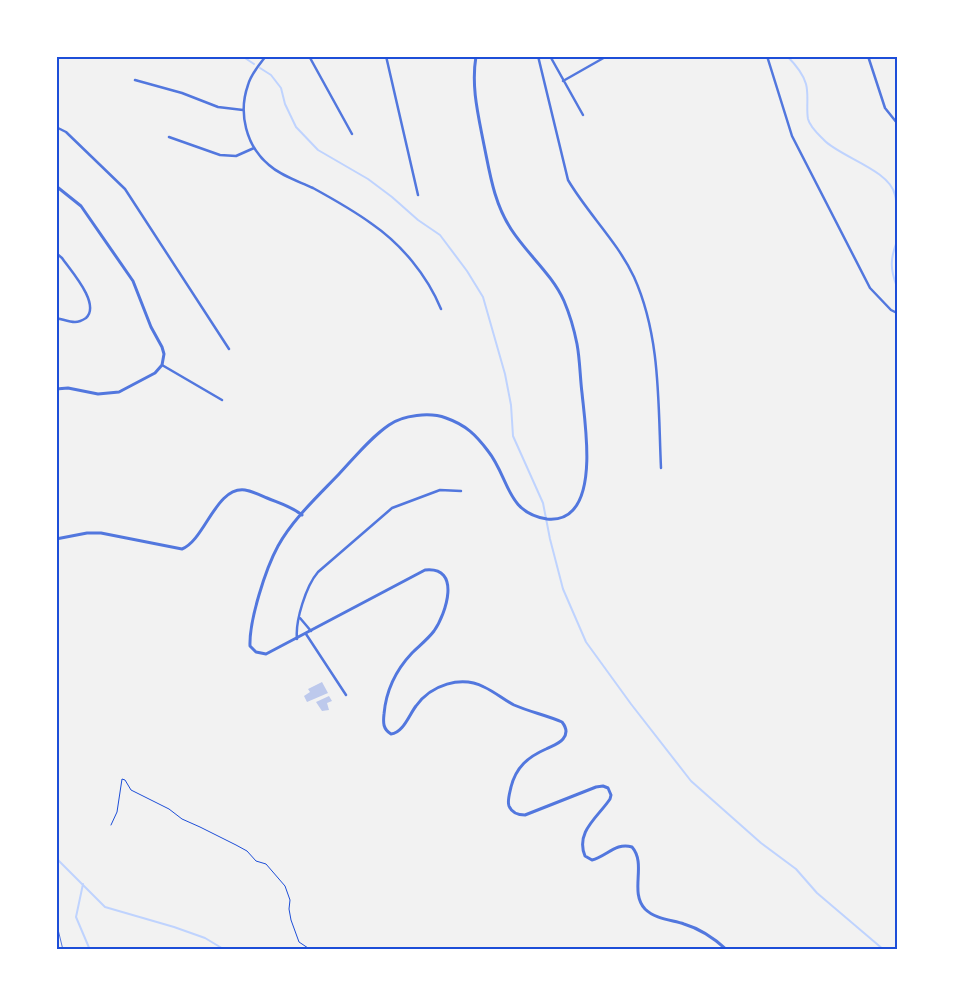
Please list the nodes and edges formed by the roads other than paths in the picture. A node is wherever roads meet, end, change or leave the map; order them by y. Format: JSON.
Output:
{"nodes":[{"id":1,"x":266,"y":56,"type":"edge"},
{"id":2,"x":309,"y":56,"type":"edge"},
{"id":3,"x":386,"y":56,"type":"edge"},
{"id":4,"x":476,"y":56,"type":"edge"},
{"id":5,"x":538,"y":56,"type":"edge"},
{"id":6,"x":550,"y":56,"type":"edge"},
{"id":7,"x":607,"y":56,"type":"edge"},
{"id":8,"x":767,"y":56,"type":"edge"},
{"id":9,"x":868,"y":56,"type":"edge"},
{"id":10,"x":135,"y":80,"type":"dead end"},
{"id":11,"x":563,"y":81,"type":"junction"},
{"id":12,"x":243,"y":110,"type":"junction"},
{"id":13,"x":583,"y":115,"type":"dead end"},
{"id":14,"x":897,"y":124,"type":"edge"},
{"id":15,"x":56,"y":127,"type":"edge"},
{"id":16,"x":352,"y":134,"type":"dead end"},
{"id":17,"x":169,"y":137,"type":"dead end"},
{"id":18,"x":254,"y":148,"type":"junction"},
{"id":19,"x":56,"y":186,"type":"edge"},
{"id":20,"x":418,"y":195,"type":"dead end"},
{"id":21,"x":56,"y":253,"type":"edge"},
{"id":22,"x":441,"y":308,"type":"dead end"},
{"id":23,"x":897,"y":313,"type":"edge"},
{"id":24,"x":56,"y":318,"type":"edge"},
{"id":25,"x":229,"y":349,"type":"dead end"},
{"id":26,"x":162,"y":365,"type":"junction"},
{"id":27,"x":56,"y":390,"type":"edge"},
{"id":28,"x":222,"y":400,"type":"dead end"},
{"id":29,"x":661,"y":468,"type":"dead end"},
{"id":30,"x":461,"y":491,"type":"dead end"},
{"id":31,"x":302,"y":515,"type":"junction"},
{"id":32,"x":56,"y":539,"type":"edge"},
{"id":33,"x":300,"y":618,"type":"junction"},
{"id":34,"x":310,"y":631,"type":"junction"},
{"id":35,"x":306,"y":634,"type":"junction"},
{"id":36,"x":296,"y":639,"type":"junction"},
{"id":37,"x":346,"y":696,"type":"dead end"},
{"id":38,"x":56,"y":921,"type":"edge"},
{"id":39,"x":63,"y":950,"type":"edge"},
{"id":40,"x":727,"y":950,"type":"edge"}],
"edges":[{"from":1,"to":12,"type":"street"},
{"from":2,"to":16,"type":"street"},
{"from":3,"to":20,"type":"street"},
{"from":4,"to":31,"type":"street"},
{"from":5,"to":29,"type":"street"},
{"from":6,"to":11,"type":"street"},
{"from":7,"to":11,"type":"street"},
{"from":8,"to":23,"type":"street"},
{"from":9,"to":14,"type":"street"},
{"from":10,"to":12,"type":"street"},
{"from":11,"to":13,"type":"street"},
{"from":12,"to":18,"type":"street"},
{"from":15,"to":25,"type":"street"},
{"from":17,"to":18,"type":"street"},
{"from":18,"to":22,"type":"street"},
{"from":19,"to":26,"type":"street"},
{"from":21,"to":24,"type":"street"},
{"from":26,"to":27,"type":"street"},
{"from":26,"to":28,"type":"street"},
{"from":30,"to":33,"type":"street"},
{"from":31,"to":32,"type":"street"},
{"from":31,"to":36,"type":"street"},
{"from":33,"to":34,"type":"street"},
{"from":33,"to":36,"type":"street"},
{"from":34,"to":35,"type":"street"},
{"from":34,"to":40,"type":"street"},
{"from":35,"to":36,"type":"street"},
{"from":35,"to":37,"type":"street"},
{"from":38,"to":39,"type":"lane"}]}
